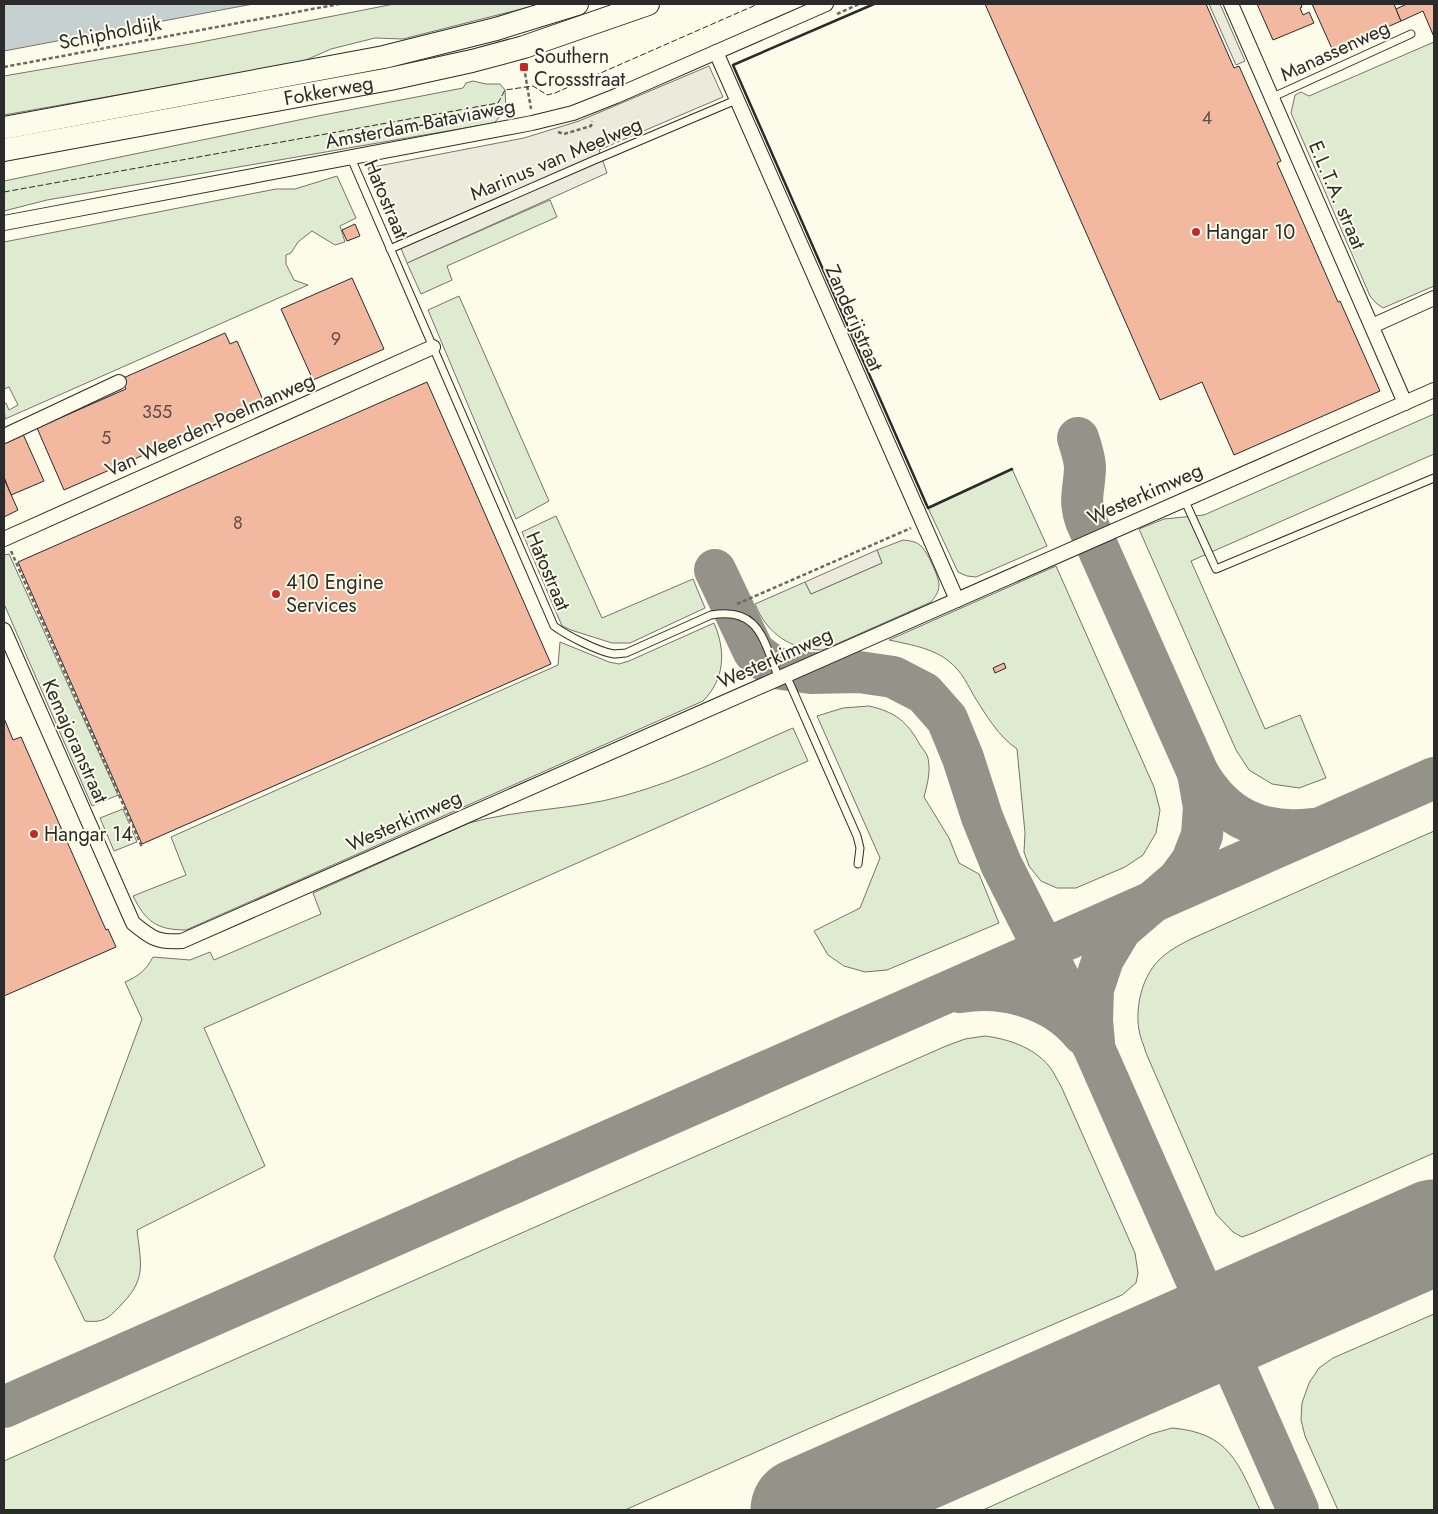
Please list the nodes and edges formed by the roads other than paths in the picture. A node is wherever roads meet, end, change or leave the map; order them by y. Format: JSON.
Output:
{"nodes":[{"id":1,"x":577,"y":4,"type":"edge"},
{"id":2,"x":648,"y":4,"type":"edge"},
{"id":3,"x":826,"y":4,"type":"edge"},
{"id":4,"x":1231,"y":4,"type":"edge"},
{"id":5,"x":1411,"y":34,"type":"dead end"},
{"id":6,"x":716,"y":52,"type":"junction"},
{"id":7,"x":1272,"y":97,"type":"junction"},
{"id":8,"x":736,"y":100,"type":"junction"},
{"id":9,"x":4,"y":128,"type":"edge"},
{"id":10,"x":4,"y":150,"type":"edge"},
{"id":11,"x":351,"y":158,"type":"junction"},
{"id":12,"x":4,"y":223,"type":"edge"},
{"id":13,"x":390,"y":249,"type":"junction"},
{"id":14,"x":1434,"y":298,"type":"edge"},
{"id":15,"x":1372,"y":326,"type":"junction"},
{"id":16,"x":433,"y":347,"type":"junction"},
{"id":17,"x":119,"y":382,"type":"dead end"},
{"id":18,"x":1434,"y":390,"type":"edge"},
{"id":19,"x":1405,"y":403,"type":"junction"},
{"id":20,"x":4,"y":436,"type":"edge"},
{"id":21,"x":1434,"y":478,"type":"edge"},
{"id":22,"x":1184,"y":499,"type":"junction"},
{"id":23,"x":6,"y":542,"type":"edge"},
{"id":24,"x":957,"y":600,"type":"junction"},
{"id":25,"x":4,"y":630,"type":"edge"},
{"id":26,"x":783,"y":676,"type":"junction"},
{"id":27,"x":858,"y":864,"type":"dead end"},
{"id":28,"x":133,"y":923,"type":"joint"}],
"edges":[{"from":1,"to":9,"type":"main road","name":"Fokkerweg"},
{"from":2,"to":10,"type":"main road","name":"Fokkerweg"},
{"from":3,"to":6,"type":"street","name":"Amsterdam-Bataviaweg"},
{"from":4,"to":7,"type":"street","name":"E.L.T.A. straat"},
{"from":5,"to":7,"type":"lane","name":"Manassenweg"},
{"from":6,"to":8,"type":"street","name":"Zanderijstraat"},
{"from":6,"to":11,"type":"street","name":"Amsterdam-Bataviaweg"},
{"from":7,"to":15,"type":"street","name":"E.L.T.A. straat"},
{"from":8,"to":13,"type":"lane","name":"Marinus van Meelweg"},
{"from":8,"to":24,"type":"street","name":"Zanderijstraat"},
{"from":11,"to":12,"type":"street","name":"Amsterdam-Bataviaweg"},
{"from":11,"to":13,"type":"lane","name":"Hatostraat"},
{"from":13,"to":16,"type":"lane","name":"Hatostraat"},
{"from":14,"to":15,"type":"street"},
{"from":15,"to":19,"type":"street","name":"E.L.T.A. straat"},
{"from":16,"to":23,"type":"street","name":"Van Weerden-Poelmanweg"},
{"from":16,"to":26,"type":"lane","name":"Hatostraat"},
{"from":17,"to":20,"type":"street"},
{"from":18,"to":19,"type":"street","name":"Westerkimweg"},
{"from":19,"to":22,"type":"street","name":"Westerkimweg"},
{"from":21,"to":22,"type":"lane"},
{"from":22,"to":24,"type":"street","name":"Westerkimweg"},
{"from":24,"to":26,"type":"street","name":"Westerkimweg"},
{"from":25,"to":28,"type":"street","name":"Kemajoranstraat"},
{"from":26,"to":27,"type":"lane"},
{"from":26,"to":28,"type":"street","name":"Westerkimweg"}]}
